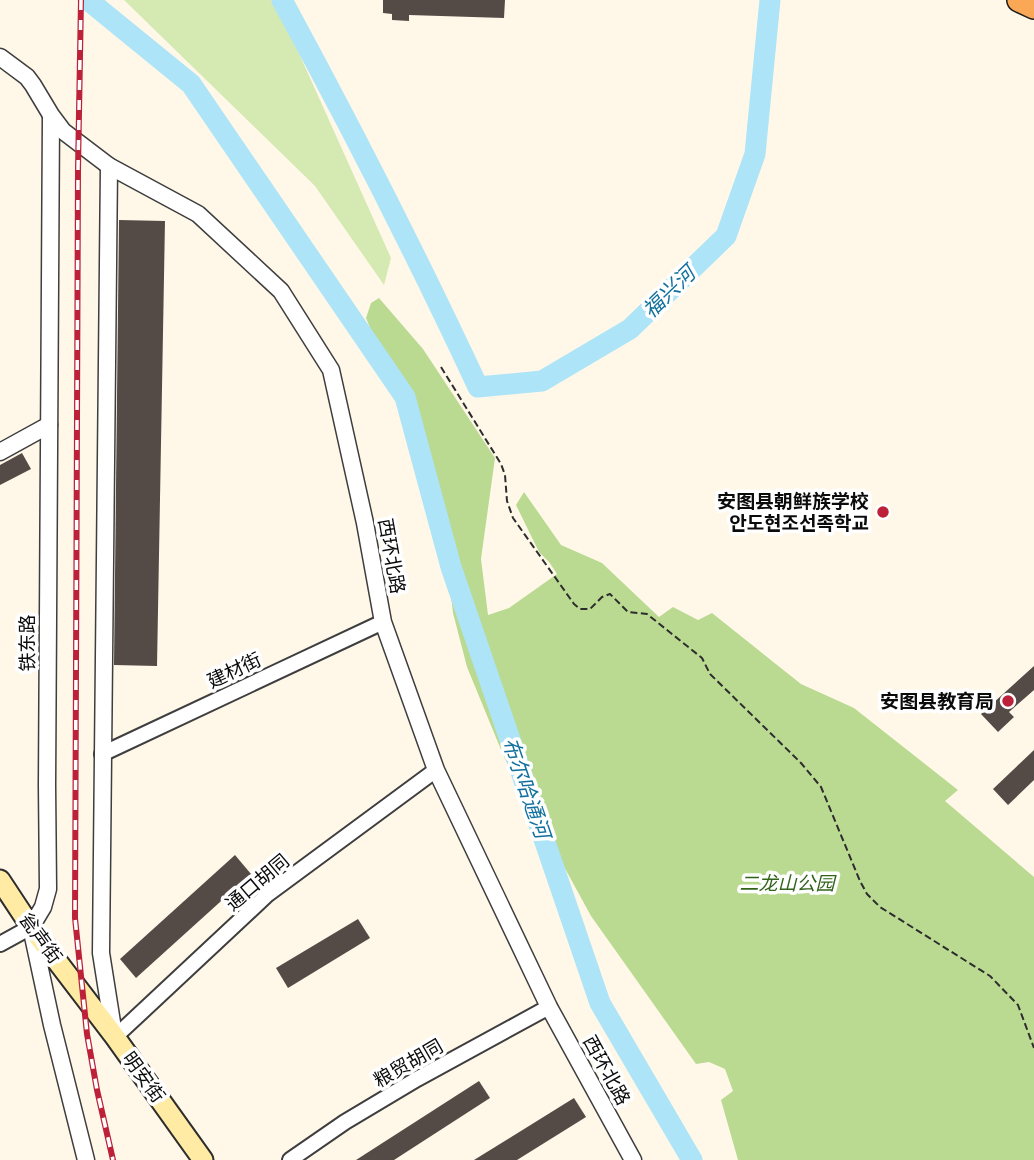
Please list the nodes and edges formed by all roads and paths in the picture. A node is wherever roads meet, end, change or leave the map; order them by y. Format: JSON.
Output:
{"nodes":[{"id":1,"x":1019,"y":0,"type":"edge"},
{"id":2,"x":1034,"y":7,"type":"edge"},
{"id":3,"x":0,"y":57,"type":"edge"},
{"id":4,"x":51,"y":115,"type":"junction"},
{"id":5,"x":109,"y":166,"type":"junction"},
{"id":6,"x":440,"y":367,"type":"dead end"},
{"id":7,"x":49,"y":425,"type":"junction"},
{"id":8,"x":0,"y":452,"type":"edge"},
{"id":9,"x":383,"y":622,"type":"junction"},
{"id":10,"x":102,"y":754,"type":"junction"},
{"id":11,"x":436,"y":770,"type":"junction"},
{"id":12,"x":0,"y":880,"type":"edge"},
{"id":13,"x":32,"y":927,"type":"junction"},
{"id":14,"x":0,"y":944,"type":"edge"},
{"id":15,"x":83,"y":996,"type":"joint"},
{"id":16,"x":549,"y":1007,"type":"junction"},
{"id":17,"x":115,"y":1037,"type":"junction"},
{"id":18,"x":1034,"y":1048,"type":"edge"},
{"id":19,"x":86,"y":1160,"type":"edge"},
{"id":20,"x":203,"y":1160,"type":"edge"},
{"id":21,"x":290,"y":1160,"type":"edge"},
{"id":22,"x":633,"y":1160,"type":"edge"}],
"edges":[{"from":1,"to":2,"type":"highway"},
{"from":3,"to":4,"type":"street","name":"西环北路"},
{"from":4,"to":5,"type":"street","name":"西环北路"},
{"from":4,"to":7,"type":"street","name":"铁东路"},
{"from":5,"to":9,"type":"street","name":"西环北路"},
{"from":5,"to":10,"type":"street"},
{"from":6,"to":18,"type":"path"},
{"from":7,"to":8,"type":"street"},
{"from":7,"to":13,"type":"street","name":"铁东路"},
{"from":9,"to":10,"type":"street","name":"建材街"},
{"from":9,"to":11,"type":"street","name":"西环北路"},
{"from":10,"to":17,"type":"street"},
{"from":11,"to":16,"type":"street","name":"西环北路"},
{"from":11,"to":17,"type":"street","name":"通口胡同"},
{"from":12,"to":13,"type":"main road","name":"瓮声街"},
{"from":13,"to":14,"type":"street"},
{"from":13,"to":15,"type":"main road","name":"瓮声街"},
{"from":13,"to":19,"type":"street"},
{"from":15,"to":17,"type":"main road","name":"明安街"},
{"from":16,"to":21,"type":"street","name":"粮贸胡同"},
{"from":16,"to":22,"type":"street","name":"西环北路"},
{"from":17,"to":20,"type":"main road","name":"明安街"}]}
